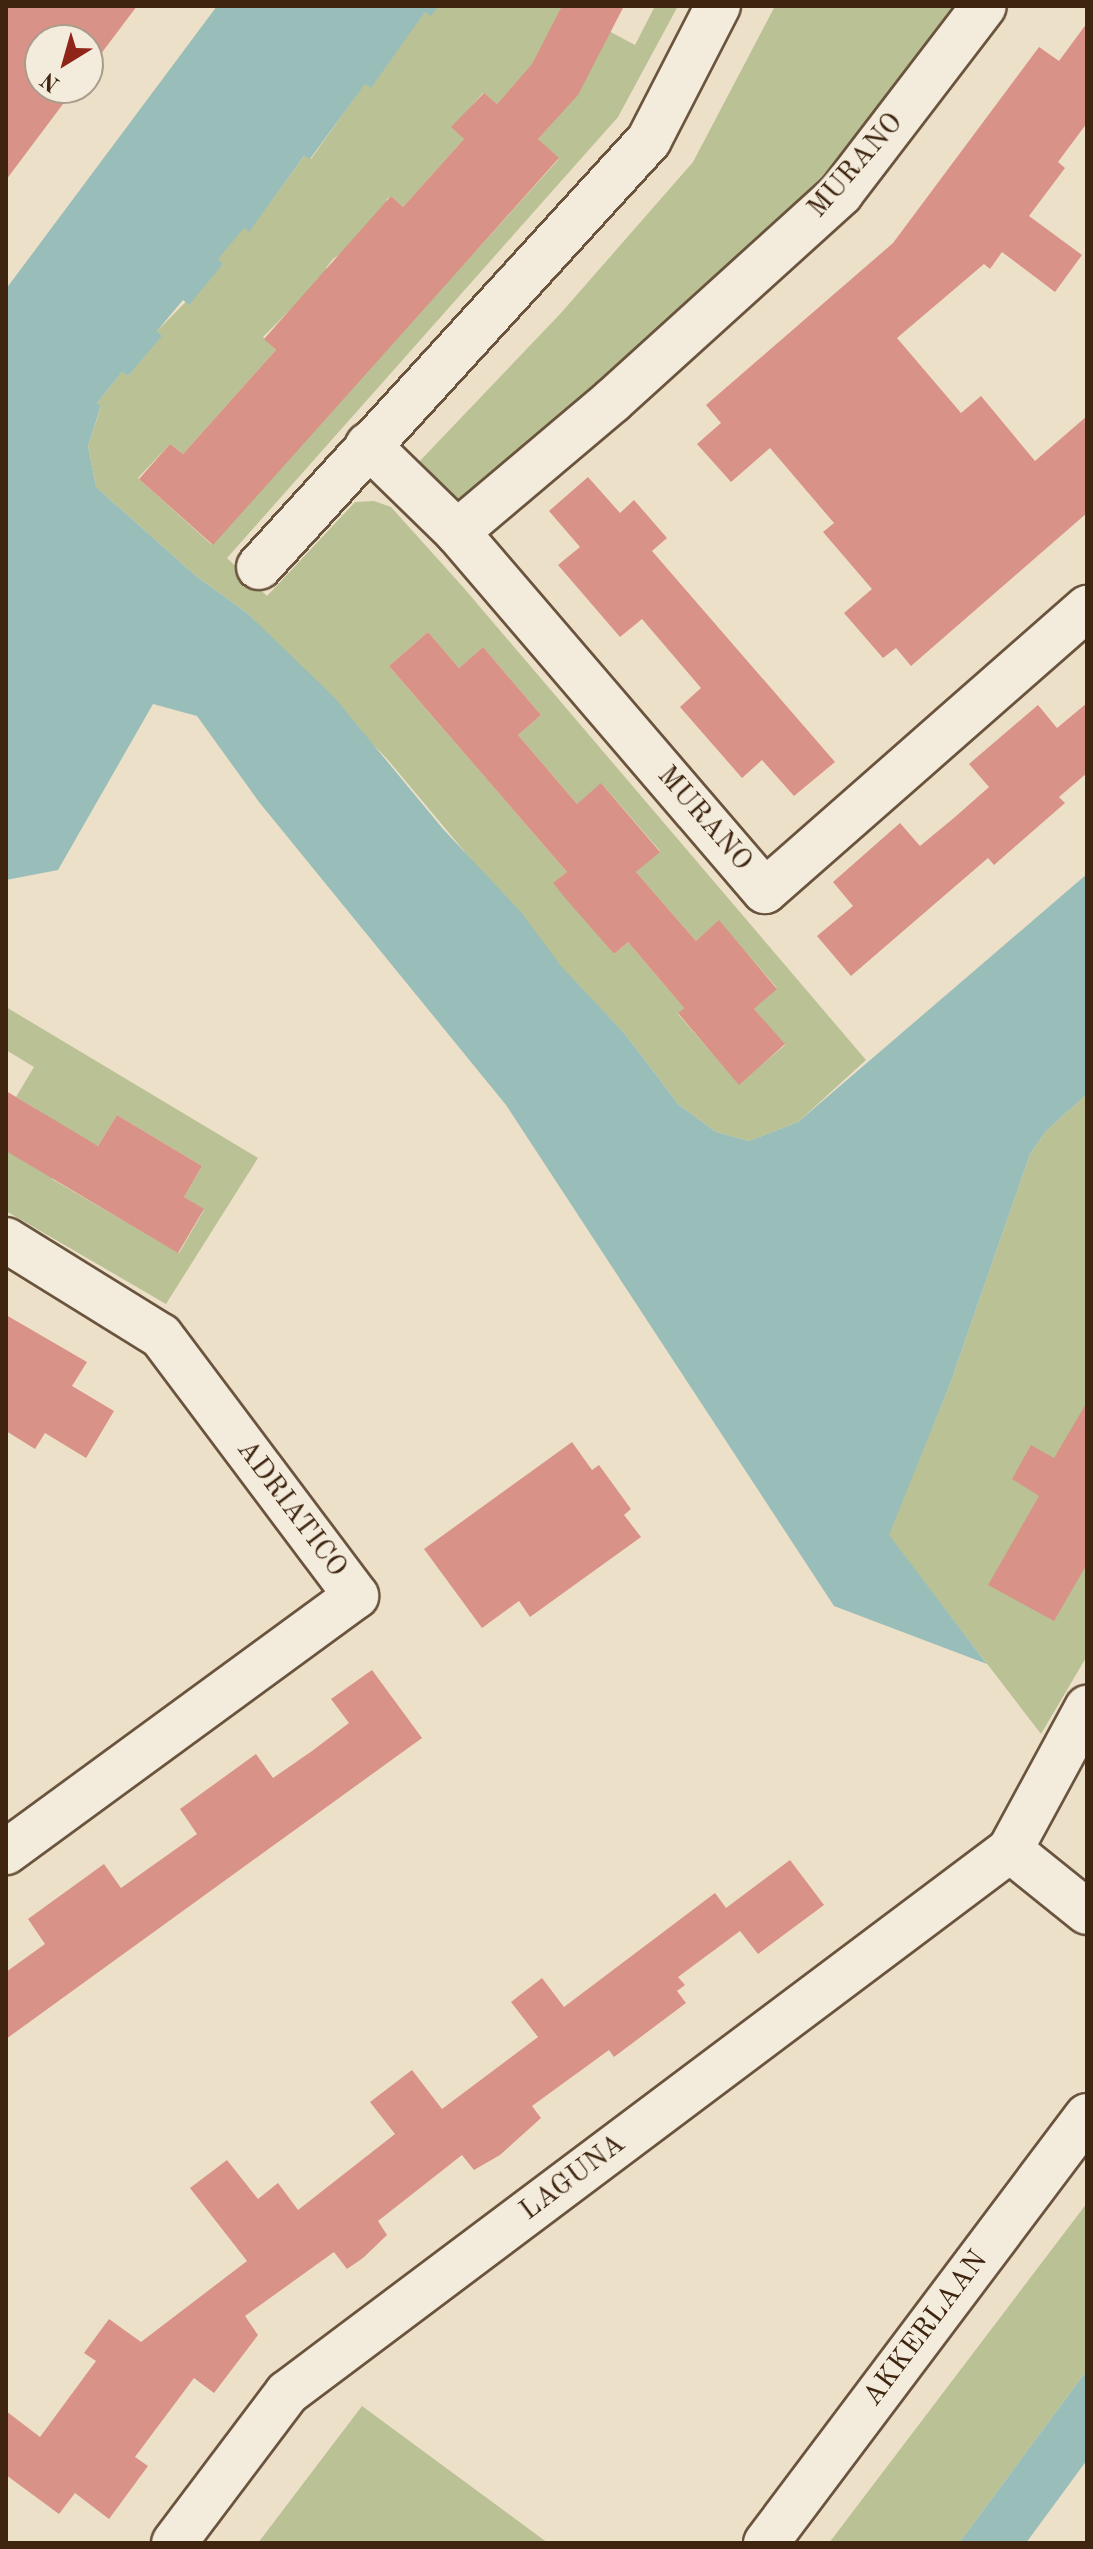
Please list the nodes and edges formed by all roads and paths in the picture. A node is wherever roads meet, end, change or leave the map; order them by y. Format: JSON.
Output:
{"nodes":[{"id":1,"x":718,"y":6,"type":"edge"},
{"id":2,"x":984,"y":6,"type":"edge"},
{"id":3,"x":368,"y":445,"type":"junction"},
{"id":4,"x":457,"y":532,"type":"junction"},
{"id":5,"x":259,"y":567,"type":"dead end"},
{"id":6,"x":1087,"y":608,"type":"edge"},
{"id":7,"x":6,"y":1240,"type":"edge"},
{"id":8,"x":1087,"y":1708,"type":"edge"},
{"id":9,"x":1010,"y":1850,"type":"junction"},
{"id":10,"x":6,"y":1852,"type":"edge"},
{"id":11,"x":1087,"y":1912,"type":"edge"},
{"id":12,"x":1087,"y":2116,"type":"edge"},
{"id":13,"x":174,"y":2543,"type":"edge"},
{"id":14,"x":766,"y":2543,"type":"edge"}],
"edges":[{"from":1,"to":3,"type":"street"},
{"from":2,"to":4,"type":"street","name":"MURANO"},
{"from":3,"to":4,"type":"street","name":"MURANO"},
{"from":3,"to":5,"type":"street"},
{"from":4,"to":6,"type":"street","name":"MURANO"},
{"from":7,"to":10,"type":"street","name":"ADRIATICO"},
{"from":8,"to":9,"type":"street","name":"LAGUNA"},
{"from":9,"to":11,"type":"street"},
{"from":9,"to":13,"type":"street","name":"LAGUNA"},
{"from":12,"to":14,"type":"street","name":"AKKERLAAN"}]}
